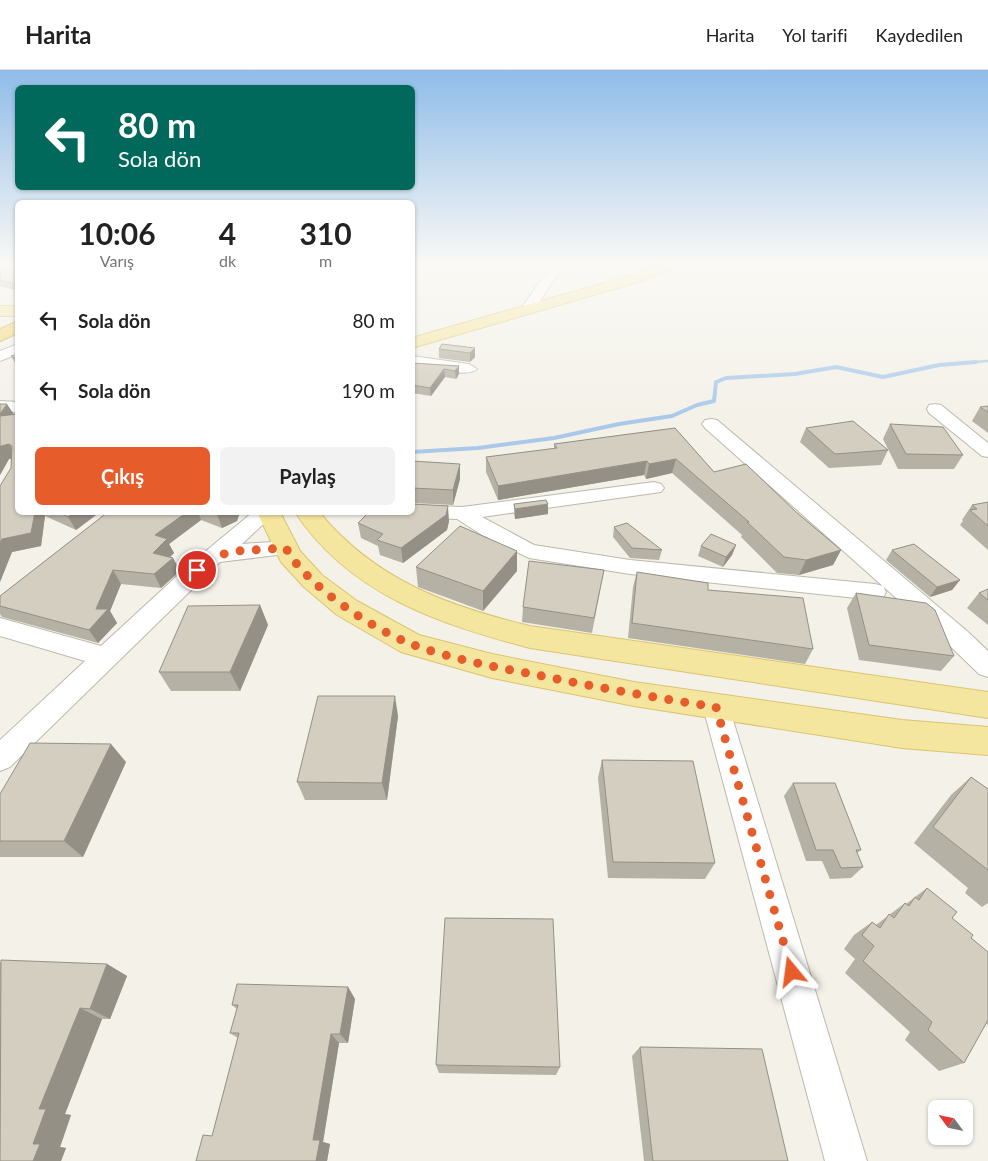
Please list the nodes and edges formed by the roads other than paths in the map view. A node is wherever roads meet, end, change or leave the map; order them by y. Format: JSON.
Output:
{"nodes":[{"id":1,"x":513,"y":314,"type":"edge"},
{"id":2,"x":415,"y":342,"type":"edge"},
{"id":3,"x":15,"y":350,"type":"edge"},
{"id":4,"x":0,"y":357,"type":"edge"},
{"id":5,"x":415,"y":361,"type":"edge"},
{"id":6,"x":469,"y":369,"type":"dead end"},
{"id":7,"x":0,"y":406,"type":"edge"},
{"id":8,"x":15,"y":407,"type":"edge"},
{"id":9,"x":936,"y":410,"type":"dead end"},
{"id":10,"x":711,"y":424,"type":"dead end"},
{"id":11,"x":988,"y":452,"type":"edge"},
{"id":12,"x":654,"y":488,"type":"dead end"},
{"id":13,"x":415,"y":511,"type":"edge"},
{"id":14,"x":462,"y":513,"type":"junction"},
{"id":15,"x":263,"y":515,"type":"edge"},
{"id":16,"x":269,"y":515,"type":"edge"},
{"id":17,"x":308,"y":515,"type":"edge"},
{"id":18,"x":286,"y":548,"type":"junction"},
{"id":19,"x":214,"y":556,"type":"junction"},
{"id":20,"x":875,"y":592,"type":"dead end"},
{"id":21,"x":0,"y":626,"type":"edge"},
{"id":22,"x":105,"y":657,"type":"junction"},
{"id":23,"x":988,"y":667,"type":"edge"},
{"id":24,"x":988,"y":705,"type":"edge"},
{"id":25,"x":716,"y":707,"type":"junction"},
{"id":26,"x":988,"y":741,"type":"edge"},
{"id":27,"x":0,"y":758,"type":"edge"},
{"id":28,"x":846,"y":1161,"type":"edge"}],
"edges":[{"from":1,"to":2,"type":"main road"},
{"from":3,"to":4,"type":"street"},
{"from":5,"to":6,"type":"street"},
{"from":7,"to":8,"type":"street"},
{"from":9,"to":11,"type":"street"},
{"from":10,"to":23,"type":"street"},
{"from":12,"to":14,"type":"street"},
{"from":13,"to":14,"type":"street"},
{"from":14,"to":20,"type":"street"},
{"from":15,"to":19,"type":"street"},
{"from":16,"to":18,"type":"main road"},
{"from":17,"to":24,"type":"main road"},
{"from":18,"to":19,"type":"street"},
{"from":18,"to":25,"type":"main road"},
{"from":19,"to":22,"type":"street"},
{"from":21,"to":22,"type":"street"},
{"from":22,"to":27,"type":"street"},
{"from":25,"to":26,"type":"main road"},
{"from":25,"to":28,"type":"street"}]}
